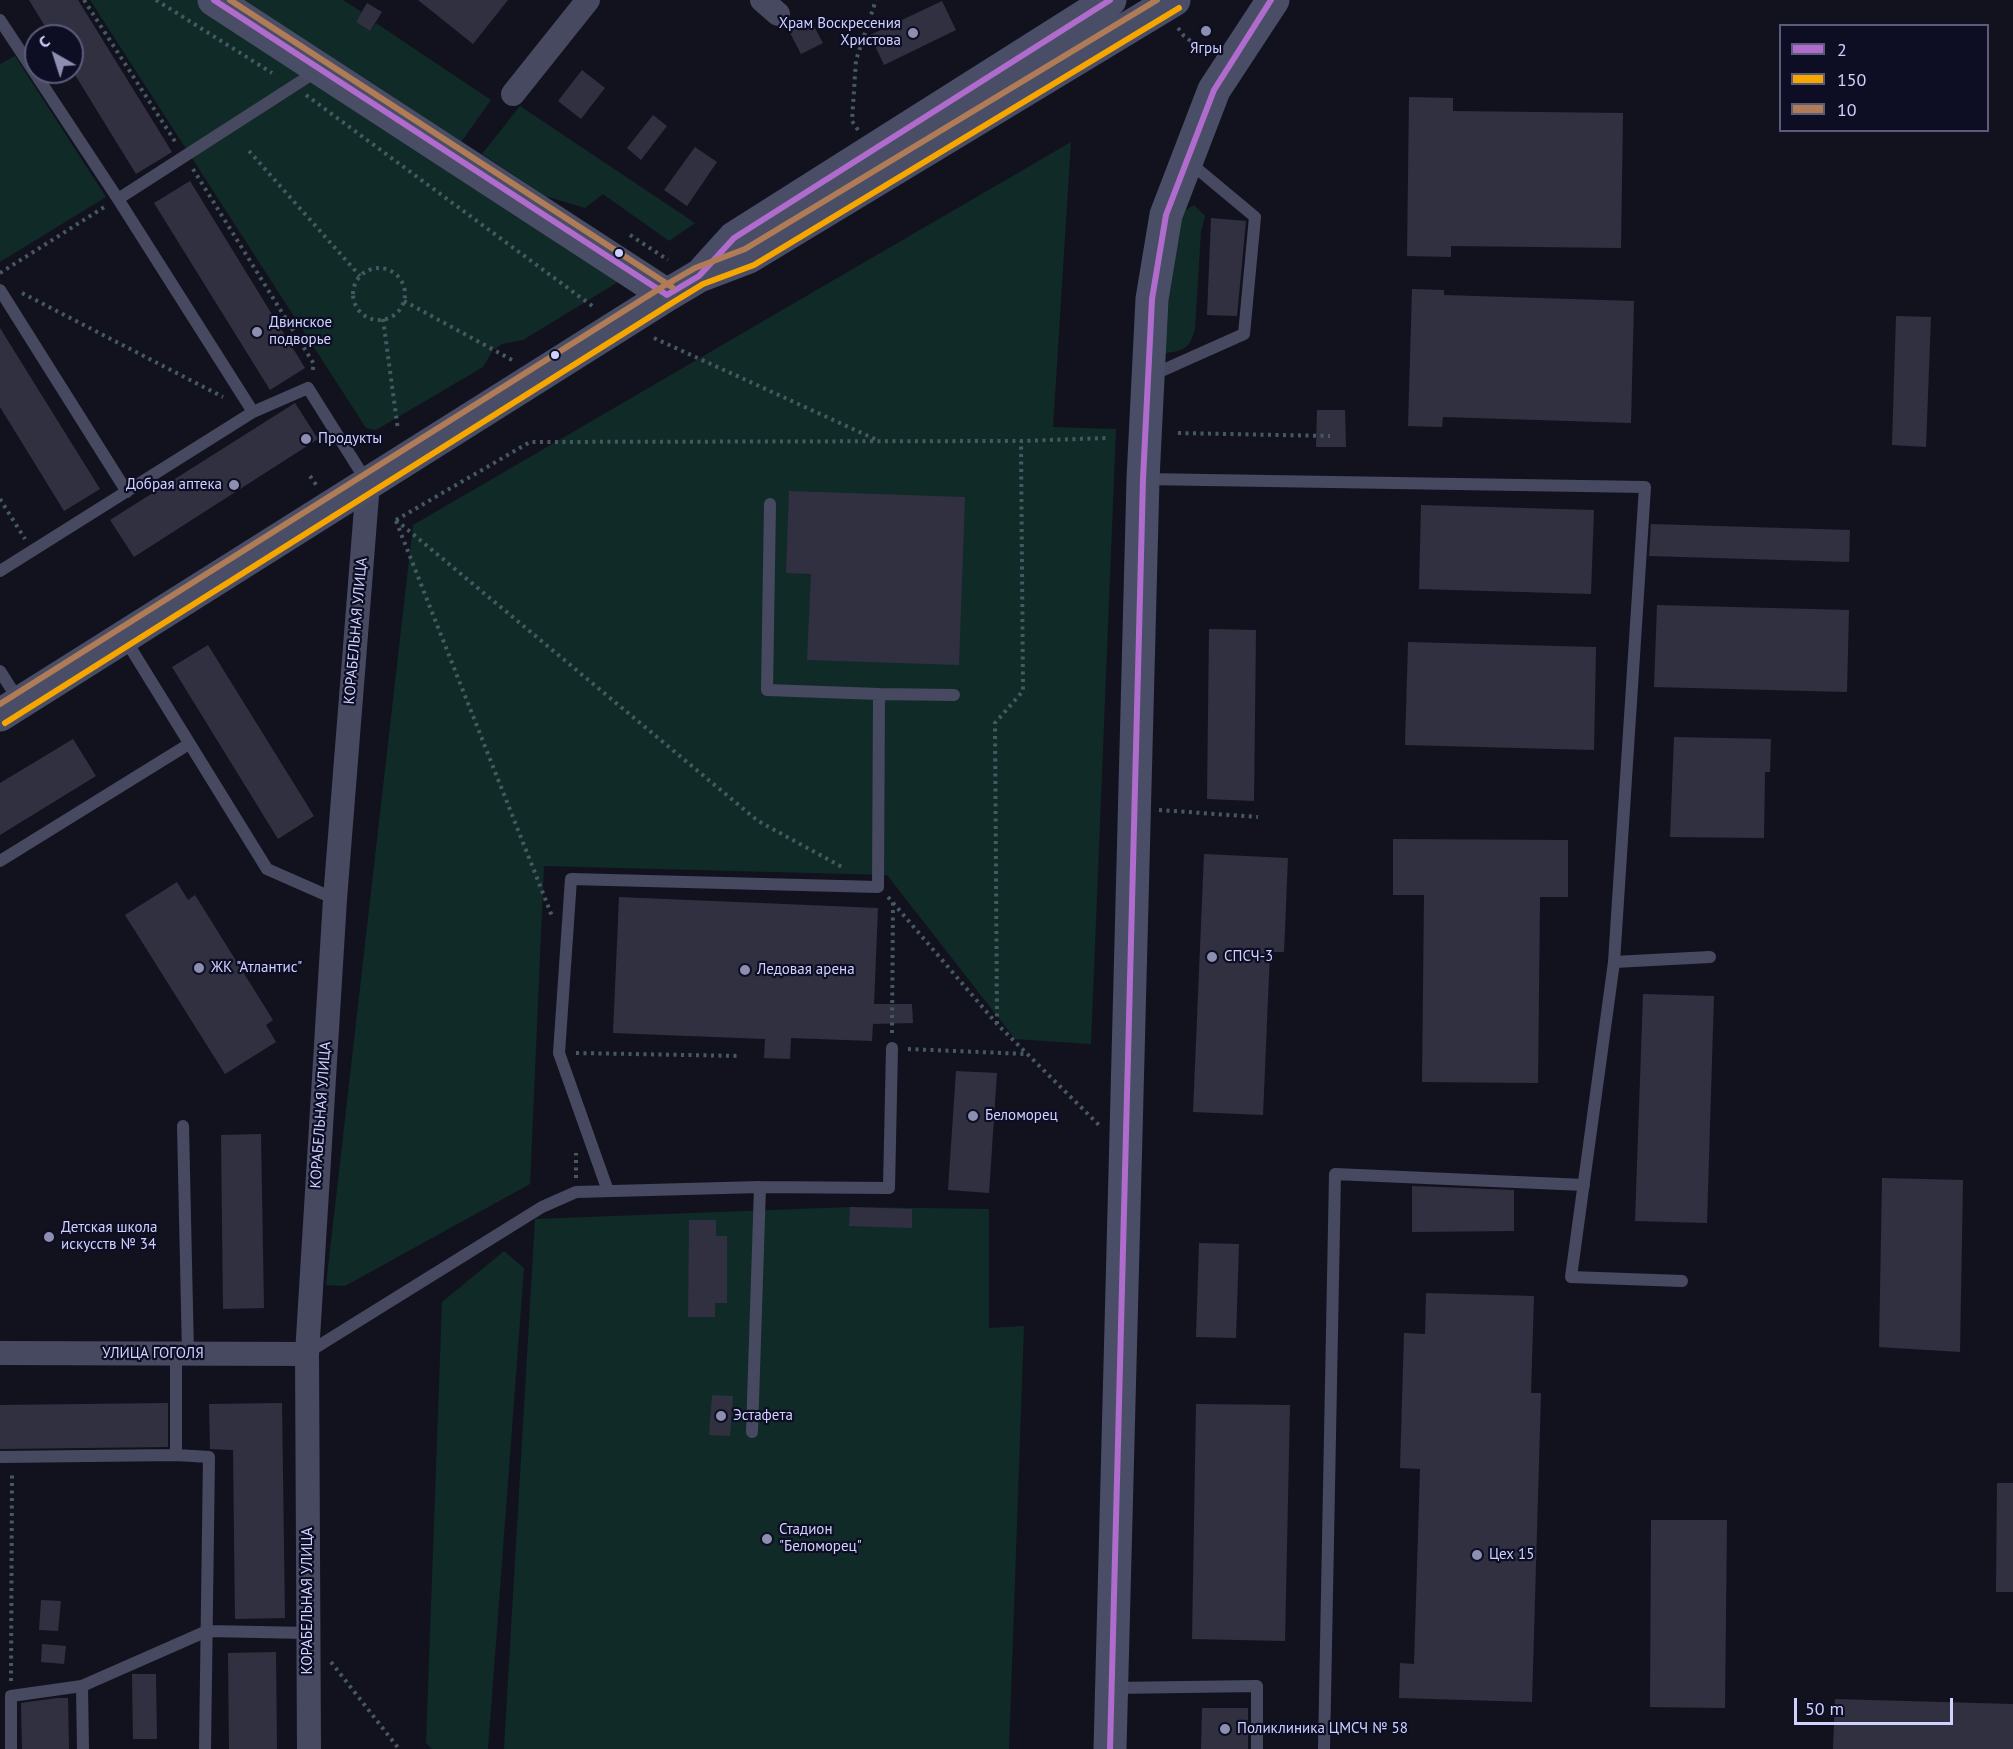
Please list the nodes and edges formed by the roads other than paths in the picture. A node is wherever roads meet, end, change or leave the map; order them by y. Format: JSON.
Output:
{"nodes":[{"id":1,"x":214,"y":0,"type":"edge"},
{"id":2,"x":588,"y":0,"type":"edge"},
{"id":3,"x":1110,"y":0,"type":"edge"},
{"id":4,"x":1272,"y":1,"type":"edge"},
{"id":5,"x":1169,"y":3,"type":"edge"},
{"id":6,"x":0,"y":20,"type":"edge"},
{"id":7,"x":307,"y":78,"type":"junction"},
{"id":8,"x":513,"y":94,"type":"dead end"},
{"id":9,"x":1186,"y":160,"type":"junction"},
{"id":10,"x":118,"y":199,"type":"junction"},
{"id":11,"x":699,"y":276,"type":"junction"},
{"id":12,"x":0,"y":290,"type":"edge"},
{"id":13,"x":667,"y":294,"type":"junction"},
{"id":14,"x":1149,"y":376,"type":"junction"},
{"id":15,"x":253,"y":412,"type":"junction"},
{"id":16,"x":1143,"y":479,"type":"junction"},
{"id":17,"x":368,"y":483,"type":"junction"},
{"id":18,"x":127,"y":492,"type":"junction"},
{"id":19,"x":770,"y":504,"type":"dead end"},
{"id":20,"x":0,"y":572,"type":"edge"},
{"id":21,"x":123,"y":637,"type":"junction"},
{"id":22,"x":0,"y":671,"type":"edge"},
{"id":23,"x":879,"y":694,"type":"junction"},
{"id":24,"x":954,"y":694,"type":"dead end"},
{"id":25,"x":10,"y":709,"type":"edge"},
{"id":26,"x":189,"y":744,"type":"junction"},
{"id":27,"x":0,"y":861,"type":"edge"},
{"id":28,"x":335,"y":899,"type":"junction"},
{"id":29,"x":1710,"y":957,"type":"dead end"},
{"id":30,"x":1614,"y":962,"type":"junction"},
{"id":31,"x":892,"y":1048,"type":"road end"},
{"id":32,"x":183,"y":1126,"type":"dead end"},
{"id":33,"x":1584,"y":1185,"type":"junction"},
{"id":34,"x":760,"y":1187,"type":"junction"},
{"id":35,"x":609,"y":1191,"type":"junction"},
{"id":36,"x":1682,"y":1281,"type":"dead end"},
{"id":37,"x":0,"y":1353,"type":"edge"},
{"id":38,"x":182,"y":1354,"type":"junction"},
{"id":39,"x":307,"y":1354,"type":"junction"},
{"id":40,"x":752,"y":1432,"type":"dead end"},
{"id":41,"x":176,"y":1455,"type":"junction"},
{"id":42,"x":6,"y":1457,"type":"edge"},
{"id":43,"x":207,"y":1631,"type":"junction"},
{"id":44,"x":308,"y":1633,"type":"junction"},
{"id":45,"x":82,"y":1686,"type":"junction"},
{"id":46,"x":1112,"y":1688,"type":"junction"},
{"id":47,"x":11,"y":1749,"type":"edge"},
{"id":48,"x":83,"y":1749,"type":"edge"},
{"id":49,"x":205,"y":1749,"type":"edge"},
{"id":50,"x":309,"y":1749,"type":"edge"},
{"id":51,"x":1110,"y":1749,"type":"edge"},
{"id":52,"x":1257,"y":1749,"type":"edge"},
{"id":53,"x":1324,"y":1749,"type":"edge"}],
"edges":[{"from":1,"to":7,"type":"main road"},
{"from":2,"to":8,"type":"street"},
{"from":3,"to":11,"type":"main road"},
{"from":4,"to":9,"type":"main road"},
{"from":5,"to":11,"type":"main road"},
{"from":6,"to":10,"type":"lane"},
{"from":7,"to":10,"type":"lane"},
{"from":7,"to":13,"type":"main road"},
{"from":9,"to":14,"type":"main road"},
{"from":9,"to":14,"type":"lane"},
{"from":10,"to":15,"type":"lane"},
{"from":11,"to":13,"type":"main road"},
{"from":12,"to":18,"type":"lane"},
{"from":13,"to":17,"type":"main road"},
{"from":14,"to":16,"type":"main road"},
{"from":15,"to":17,"type":"lane"},
{"from":15,"to":18,"type":"lane"},
{"from":16,"to":30,"type":"lane"},
{"from":16,"to":46,"type":"main road"},
{"from":17,"to":21,"type":"main road"},
{"from":17,"to":28,"type":"street","name":"КОРАБЕЛЬНАЯ УЛИЦА"},
{"from":18,"to":20,"type":"lane"},
{"from":19,"to":23,"type":"lane"},
{"from":21,"to":25,"type":"main road"},
{"from":21,"to":26,"type":"lane"},
{"from":22,"to":25,"type":"lane"},
{"from":23,"to":24,"type":"lane"},
{"from":23,"to":35,"type":"lane"},
{"from":26,"to":27,"type":"lane"},
{"from":26,"to":28,"type":"lane"},
{"from":28,"to":39,"type":"street","name":"КОРАБЕЛЬНАЯ УЛИЦА"},
{"from":29,"to":30,"type":"lane"},
{"from":30,"to":33,"type":"lane"},
{"from":31,"to":34,"type":"lane"},
{"from":32,"to":38,"type":"lane"},
{"from":33,"to":36,"type":"lane"},
{"from":33,"to":53,"type":"lane"},
{"from":34,"to":35,"type":"lane"},
{"from":34,"to":40,"type":"lane"},
{"from":35,"to":39,"type":"lane"},
{"from":37,"to":38,"type":"street","name":"УЛИЦА ГОГОЛЯ"},
{"from":38,"to":39,"type":"street","name":"УЛИЦА ГОГОЛЯ"},
{"from":38,"to":41,"type":"lane"},
{"from":39,"to":44,"type":"street","name":"КОРАБЕЛЬНАЯ УЛИЦА"},
{"from":41,"to":42,"type":"lane"},
{"from":41,"to":43,"type":"lane"},
{"from":43,"to":44,"type":"lane"},
{"from":43,"to":45,"type":"lane"},
{"from":43,"to":49,"type":"lane"},
{"from":44,"to":50,"type":"street","name":"КОРАБЕЛЬНАЯ УЛИЦА"},
{"from":45,"to":47,"type":"lane"},
{"from":45,"to":48,"type":"lane"},
{"from":46,"to":51,"type":"main road"},
{"from":46,"to":52,"type":"lane"}]}
